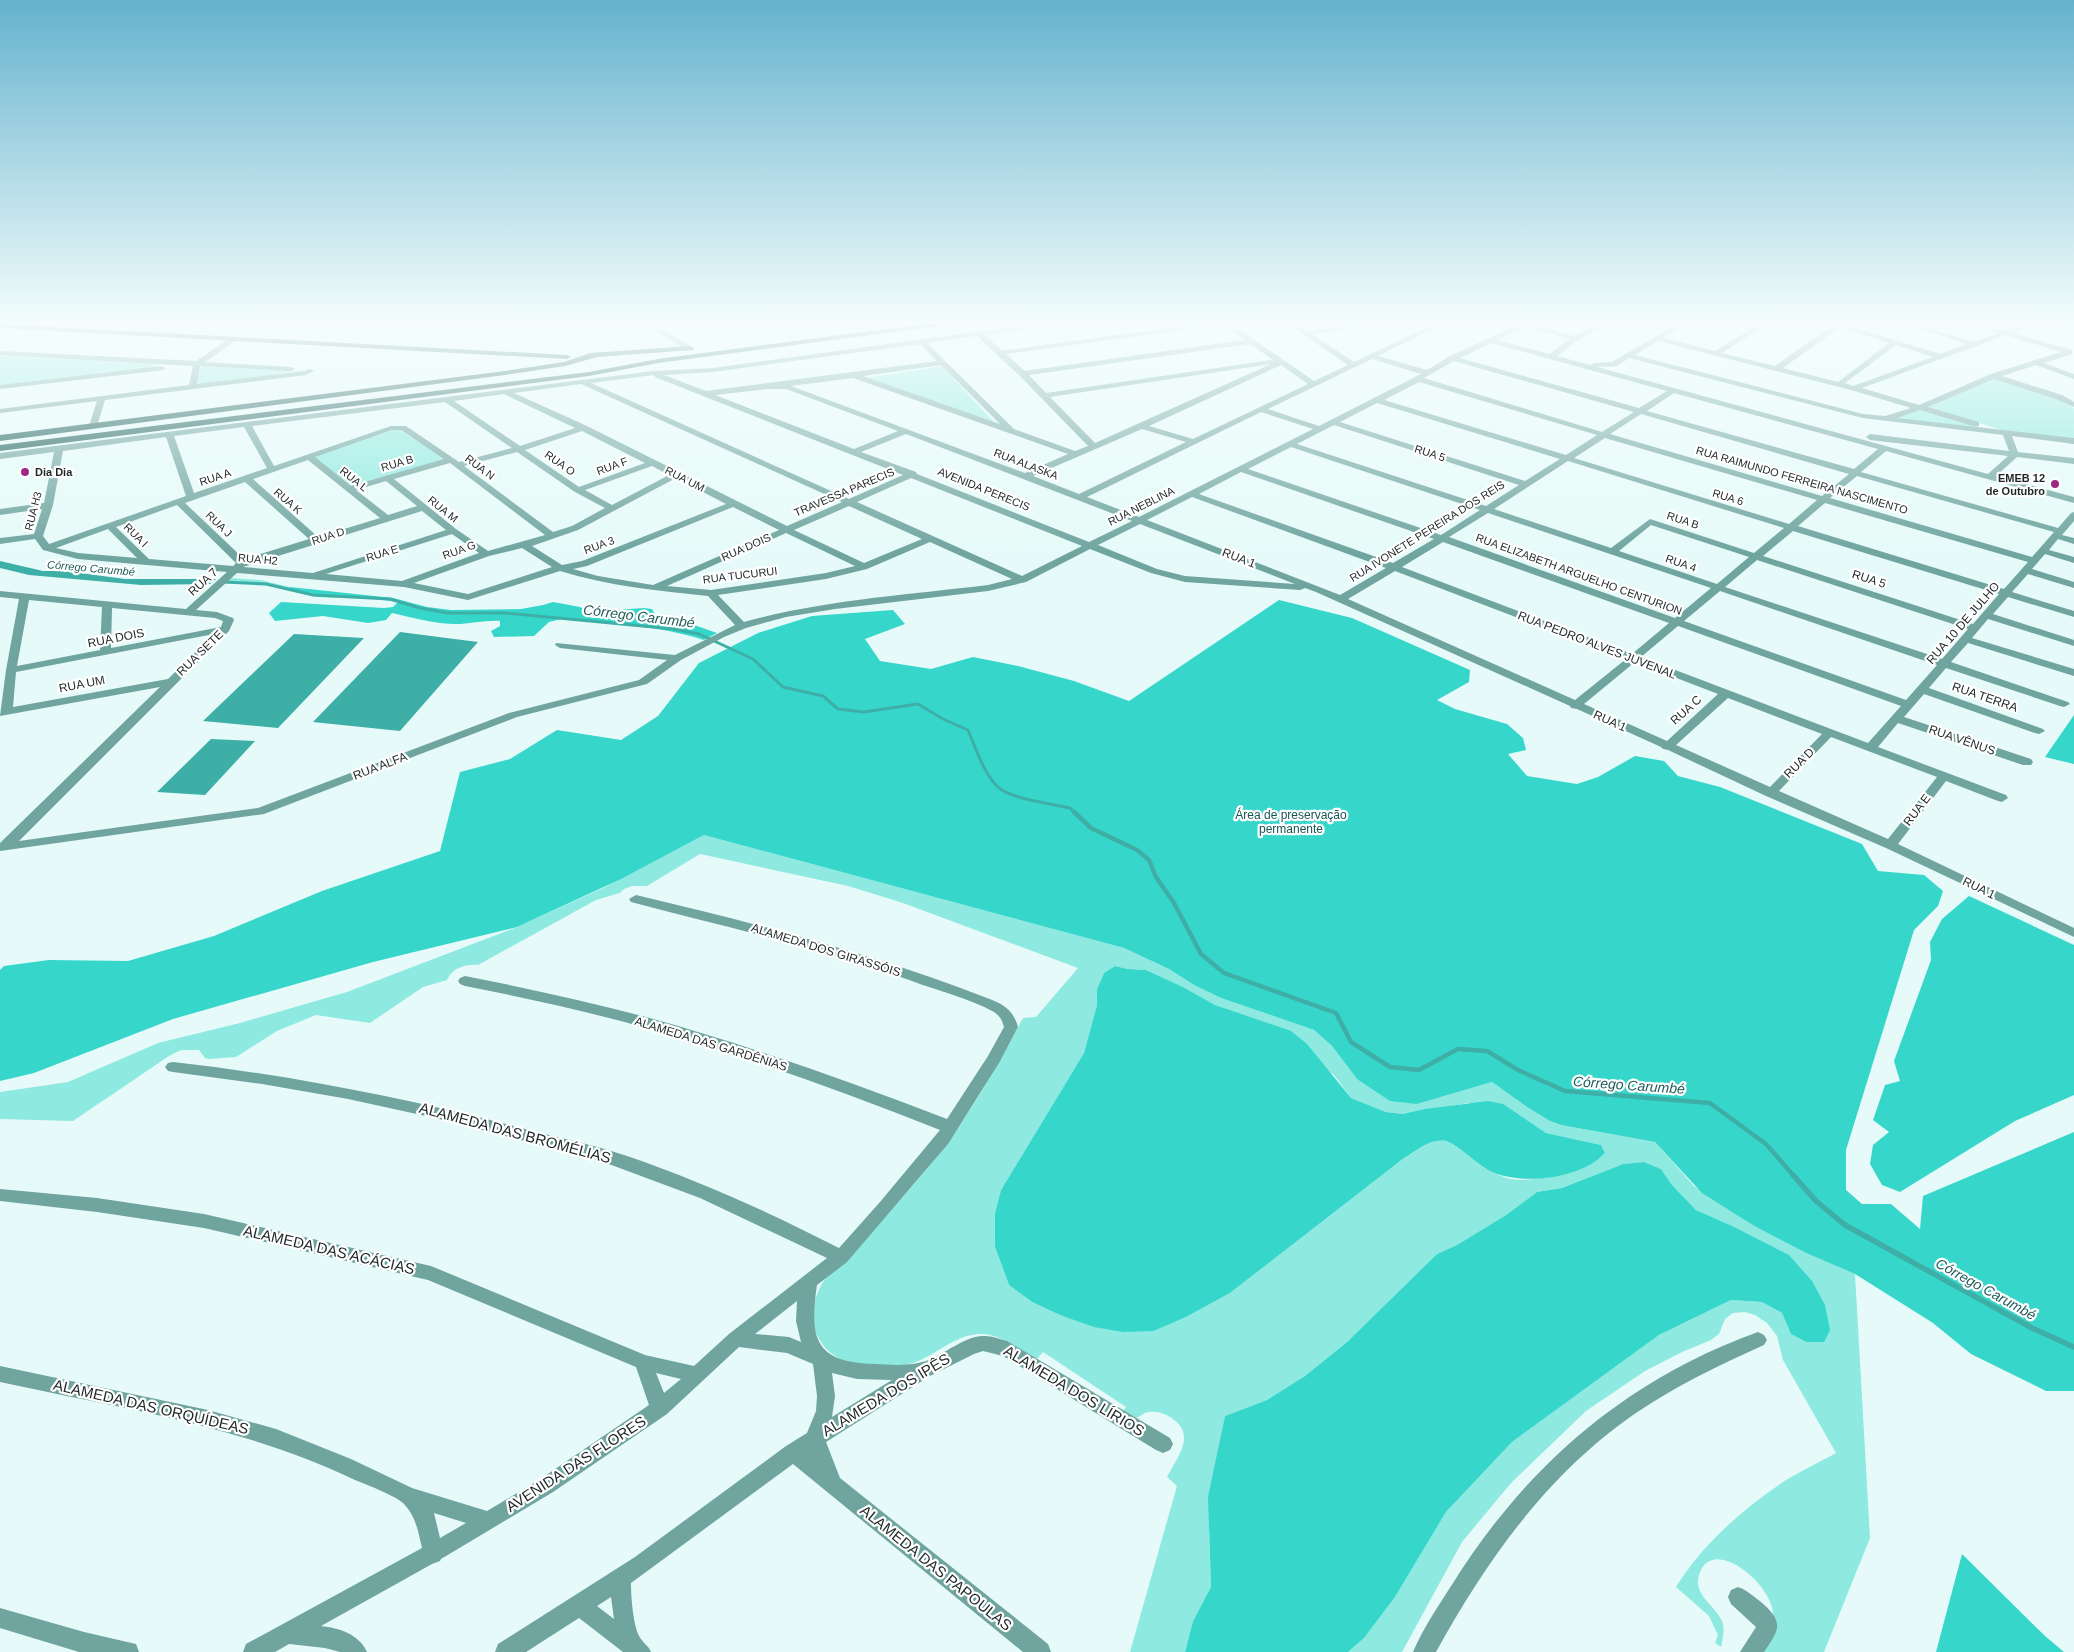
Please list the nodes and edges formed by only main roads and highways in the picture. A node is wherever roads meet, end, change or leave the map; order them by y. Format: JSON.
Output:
{"nodes":[{"id":1,"x":286,"y":401,"type":"edge"},
{"id":2,"x":369,"y":401,"type":"edge"},
{"id":3,"x":0,"y":438,"type":"edge"},
{"id":4,"x":0,"y":448,"type":"edge"}],
"edges":[{"from":1,"to":3,"type":"main road"},
{"from":2,"to":4,"type":"main road"}]}
